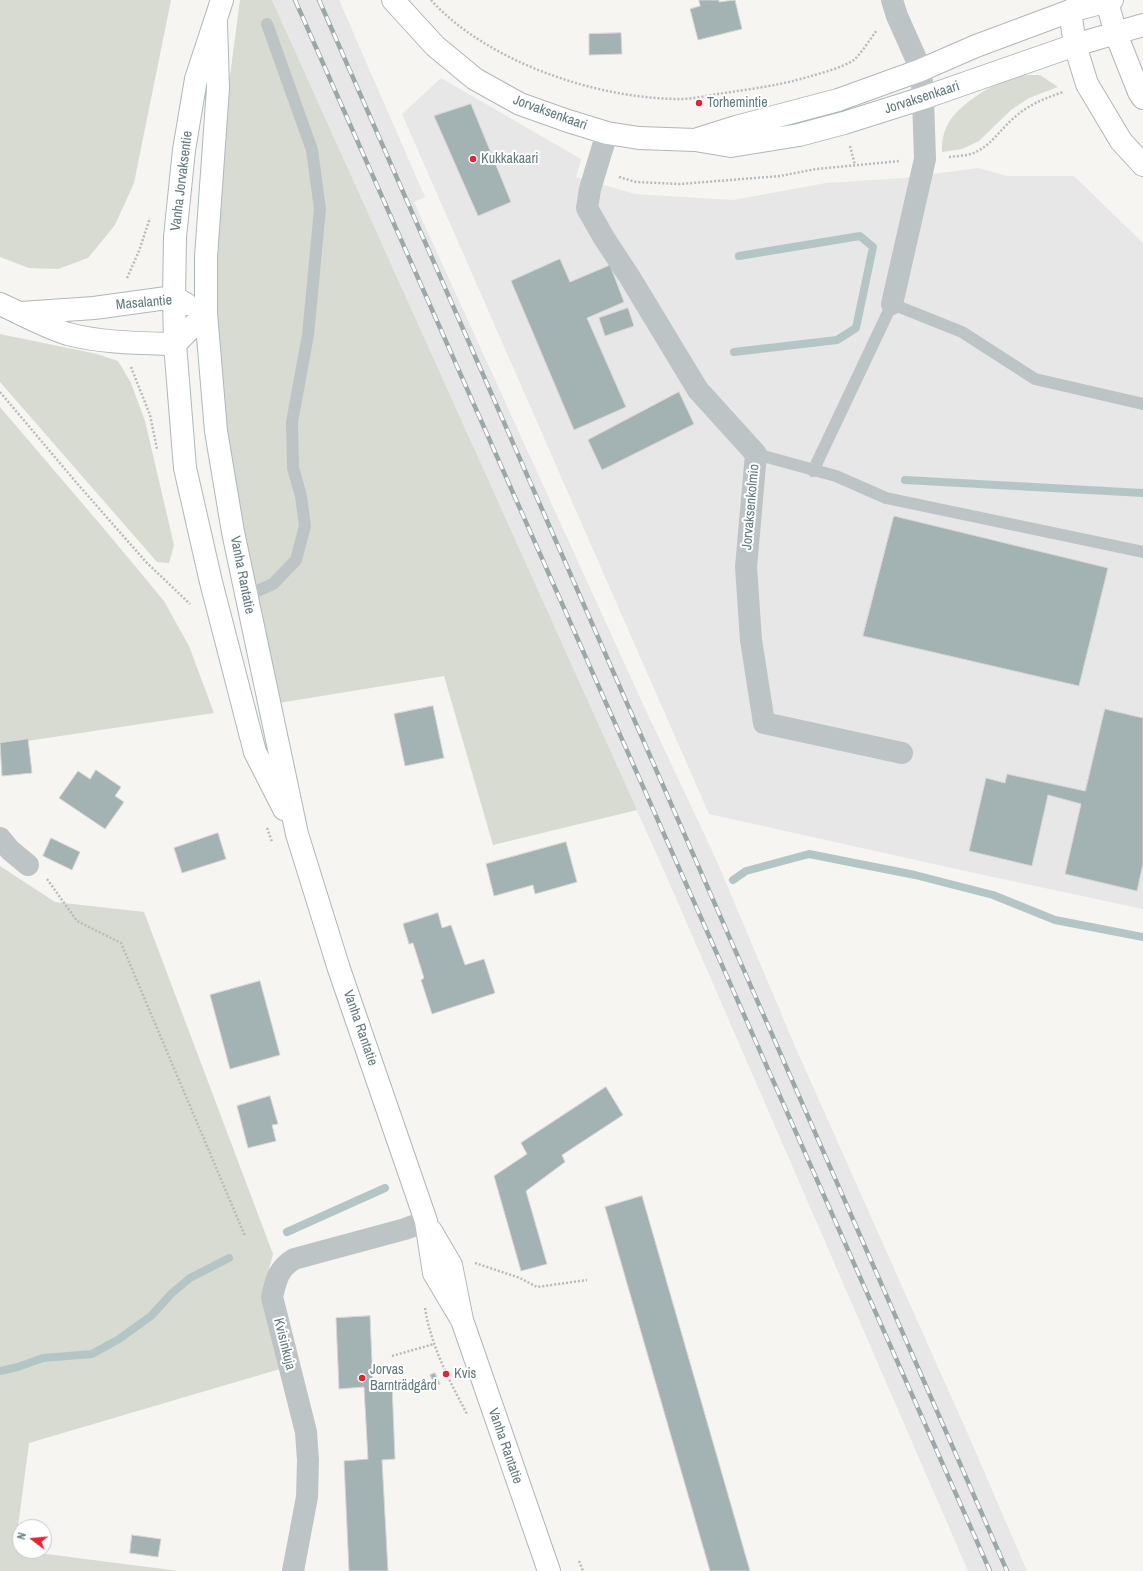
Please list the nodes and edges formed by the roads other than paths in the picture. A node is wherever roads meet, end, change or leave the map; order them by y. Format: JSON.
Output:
{"nodes":[{"id":1,"x":222,"y":0,"type":"edge"},
{"id":2,"x":393,"y":0,"type":"edge"},
{"id":3,"x":1110,"y":1,"type":"edge"},
{"id":4,"x":894,"y":8,"type":"edge"},
{"id":5,"x":1070,"y":11,"type":"junction"},
{"id":6,"x":216,"y":22,"type":"junction"},
{"id":7,"x":267,"y":24,"type":"dead end"},
{"id":8,"x":1143,"y":25,"type":"edge"},
{"id":9,"x":1116,"y":34,"type":"junction"},
{"id":10,"x":1075,"y":45,"type":"junction"},
{"id":11,"x":921,"y":70,"type":"junction"},
{"id":12,"x":924,"y":98,"type":"junction"},
{"id":13,"x":1143,"y":98,"type":"edge"},
{"id":14,"x":607,"y":132,"type":"junction"},
{"id":15,"x":695,"y":140,"type":"junction"},
{"id":16,"x":1143,"y":165,"type":"edge"},
{"id":17,"x":174,"y":297,"type":"junction"},
{"id":18,"x":0,"y":304,"type":"edge"},
{"id":19,"x":892,"y":304,"type":"junction"},
{"id":20,"x":20,"y":313,"type":"junction"},
{"id":21,"x":206,"y":313,"type":"junction"},
{"id":22,"x":175,"y":344,"type":"junction"},
{"id":23,"x":1143,"y":404,"type":"edge"},
{"id":24,"x":756,"y":454,"type":"junction"},
{"id":25,"x":813,"y":471,"type":"junction"},
{"id":26,"x":1143,"y":552,"type":"edge"},
{"id":27,"x":246,"y":596,"type":"junction"},
{"id":28,"x":902,"y":753,"type":"dead end"},
{"id":29,"x":297,"y":834,"type":"junction"},
{"id":30,"x":0,"y":838,"type":"edge"},
{"id":31,"x":36,"y":870,"type":"road end"},
{"id":32,"x":426,"y":1221,"type":"junction"},
{"id":33,"x":462,"y":1320,"type":"junction"},
{"id":34,"x":293,"y":1571,"type":"edge"},
{"id":35,"x":548,"y":1571,"type":"edge"}],
"edges":[{"from":1,"to":6,"type":"main road","name":"Vanha Jorvaksentie"},
{"from":2,"to":14,"type":"main road","name":"Jorvaksenkaari"},
{"from":3,"to":5,"type":"main road","name":"Jorvaksenkaari"},
{"from":3,"to":9,"type":"main road"},
{"from":4,"to":11,"type":"street"},
{"from":5,"to":10,"type":"main road"},
{"from":5,"to":11,"type":"main road","name":"Jorvaksenkaari"},
{"from":6,"to":17,"type":"main road","name":"Vanha Jorvaksentie"},
{"from":6,"to":21,"type":"main road","name":"Vanha Jorvaksentie"},
{"from":7,"to":27,"type":"lane"},
{"from":8,"to":9,"type":"main road","name":"Jorvaksenkaari"},
{"from":9,"to":10,"type":"main road","name":"Jorvaksenkaari"},
{"from":9,"to":13,"type":"main road"},
{"from":10,"to":12,"type":"main road","name":"Jorvaksenkaari"},
{"from":10,"to":16,"type":"main road"},
{"from":11,"to":12,"type":"street"},
{"from":11,"to":15,"type":"main road","name":"Jorvaksenkaari"},
{"from":12,"to":15,"type":"main road","name":"Jorvaksenkaari"},
{"from":12,"to":19,"type":"street"},
{"from":14,"to":15,"type":"main road","name":"Jorvaksenkaari"},
{"from":14,"to":24,"type":"street","name":"Jorvaksenkolmio"},
{"from":17,"to":20,"type":"main road","name":"Masalantie"},
{"from":17,"to":21,"type":"main road","name":"Masalantie"},
{"from":17,"to":22,"type":"main road","name":"Vanha Jorvaksentie"},
{"from":18,"to":20,"type":"main road","name":"Masalantie"},
{"from":19,"to":23,"type":"lane"},
{"from":19,"to":25,"type":"lane"},
{"from":20,"to":22,"type":"main road","name":"Masalantie"},
{"from":21,"to":22,"type":"main road"},
{"from":21,"to":27,"type":"main road","name":"Vanha Rantatie"},
{"from":22,"to":29,"type":"main road","name":"Vanha Rantatie"},
{"from":24,"to":25,"type":"lane"},
{"from":24,"to":28,"type":"street","name":"Jorvaksenkolmio"},
{"from":25,"to":26,"type":"lane"},
{"from":27,"to":29,"type":"main road","name":"Vanha Rantatie"},
{"from":29,"to":32,"type":"main road","name":"Vanha Rantatie"},
{"from":30,"to":31,"type":"street"},
{"from":32,"to":33,"type":"main road","name":"Vanha Rantatie"},
{"from":32,"to":33,"type":"main road","name":"Vanha Rantatie"},
{"from":32,"to":34,"type":"street","name":"Kvisinkuja"},
{"from":33,"to":35,"type":"main road","name":"Vanha Rantatie"}]}
